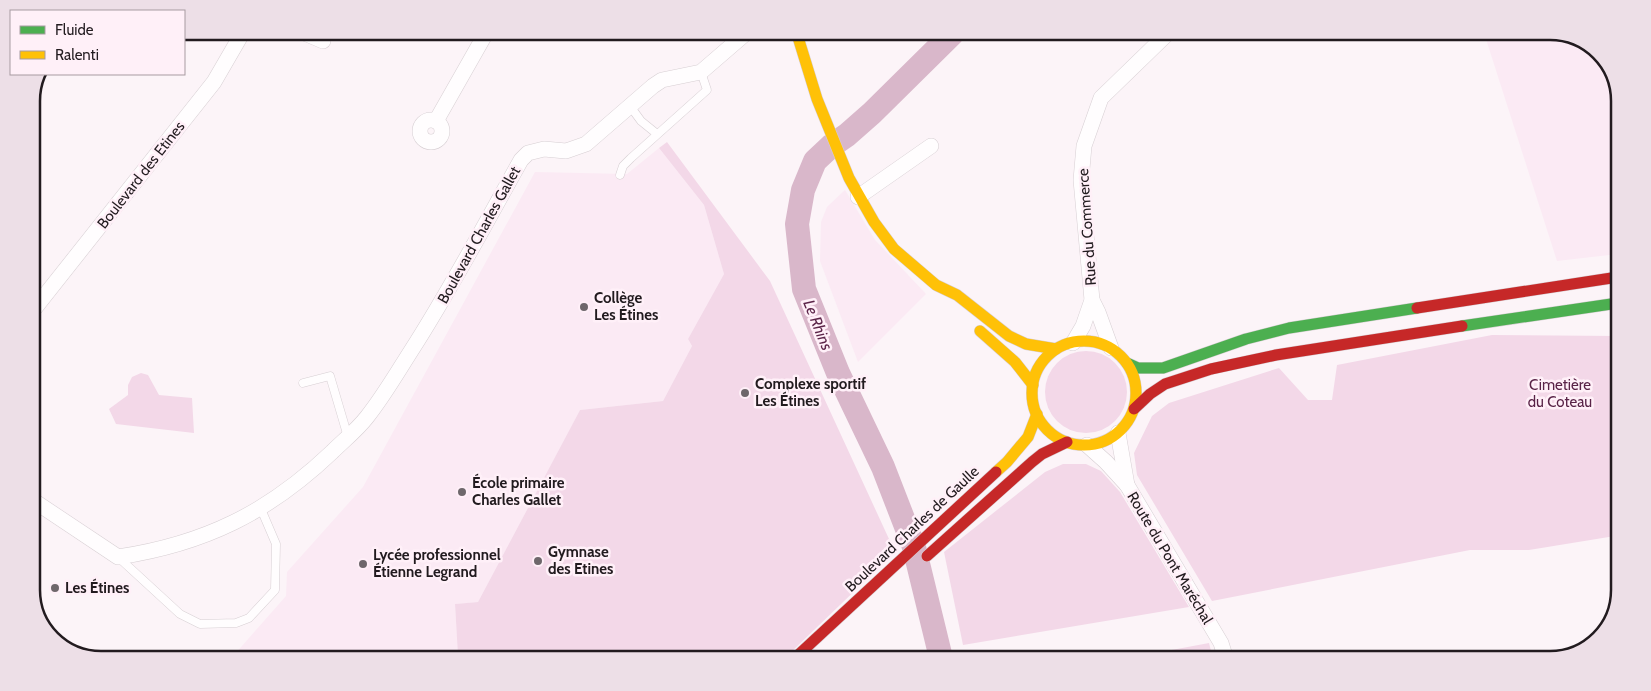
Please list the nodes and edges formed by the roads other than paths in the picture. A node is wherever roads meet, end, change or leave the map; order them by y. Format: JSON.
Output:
{"nodes":[{"id":1,"x":238,"y":40,"type":"edge"},
{"id":2,"x":482,"y":40,"type":"edge"},
{"id":3,"x":738,"y":40,"type":"edge"},
{"id":4,"x":799,"y":40,"type":"edge"},
{"id":5,"x":1161,"y":40,"type":"edge"},
{"id":6,"x":702,"y":72,"type":"junction"},
{"id":7,"x":630,"y":106,"type":"junction"},
{"id":8,"x":436,"y":121,"type":"dead end"},
{"id":9,"x":657,"y":134,"type":"junction"},
{"id":10,"x":931,"y":146,"type":"dead end"},
{"id":11,"x":620,"y":175,"type":"dead end"},
{"id":12,"x":858,"y":197,"type":"junction"},
{"id":13,"x":1611,"y":279,"type":"edge"},
{"id":14,"x":936,"y":285,"type":"junction"},
{"id":15,"x":1092,"y":300,"type":"junction"},
{"id":16,"x":40,"y":302,"type":"edge"},
{"id":17,"x":1611,"y":304,"type":"edge"},
{"id":18,"x":950,"y":305,"type":"dead end"},
{"id":19,"x":973,"y":324,"type":"dead end"},
{"id":20,"x":1073,"y":342,"type":"junction"},
{"id":21,"x":1110,"y":348,"type":"junction"},
{"id":22,"x":1056,"y":349,"type":"junction"},
{"id":23,"x":1126,"y":363,"type":"junction"},
{"id":24,"x":303,"y":383,"type":"dead end"},
{"id":25,"x":1033,"y":385,"type":"junction"},
{"id":26,"x":1134,"y":408,"type":"junction"},
{"id":27,"x":1037,"y":414,"type":"junction"},
{"id":28,"x":1118,"y":433,"type":"junction"},
{"id":29,"x":348,"y":437,"type":"junction"},
{"id":30,"x":1067,"y":442,"type":"junction"},
{"id":31,"x":1086,"y":445,"type":"junction"},
{"id":32,"x":1127,"y":485,"type":"junction"},
{"id":33,"x":40,"y":505,"type":"edge"},
{"id":34,"x":261,"y":509,"type":"junction"},
{"id":35,"x":118,"y":557,"type":"junction"},
{"id":36,"x":920,"y":562,"type":"dead end"},
{"id":37,"x":803,"y":651,"type":"edge"},
{"id":38,"x":1224,"y":651,"type":"edge"}],
"edges":[{"from":1,"to":16,"type":"street","name":"Boulevard des Etines"},
{"from":2,"to":8,"type":"street"},
{"from":3,"to":6,"type":"street"},
{"from":4,"to":12,"type":"main road"},
{"from":5,"to":15,"type":"street","name":"Rue du Commerce"},
{"from":6,"to":7,"type":"street","name":"Boulevard Charles Gallet"},
{"from":6,"to":9,"type":"lane"},
{"from":7,"to":9,"type":"lane"},
{"from":7,"to":29,"type":"street","name":"Boulevard Charles Gallet"},
{"from":9,"to":11,"type":"lane"},
{"from":10,"to":12,"type":"street"},
{"from":12,"to":14,"type":"main road"},
{"from":13,"to":23,"type":"main road"},
{"from":14,"to":18,"type":"main road"},
{"from":14,"to":22,"type":"main road"},
{"from":15,"to":20,"type":"street","name":"Rue du Commerce"},
{"from":15,"to":21,"type":"street","name":"Rue du Commerce"},
{"from":17,"to":26,"type":"main road"},
{"from":19,"to":25,"type":"main road"},
{"from":20,"to":21,"type":"main road"},
{"from":20,"to":22,"type":"main road"},
{"from":21,"to":23,"type":"main road"},
{"from":22,"to":25,"type":"main road"},
{"from":23,"to":26,"type":"main road"},
{"from":24,"to":29,"type":"lane"},
{"from":25,"to":27,"type":"main road"},
{"from":26,"to":28,"type":"main road"},
{"from":27,"to":30,"type":"main road"},
{"from":27,"to":37,"type":"main road","name":"Boulevard Charles de Gaulle"},
{"from":28,"to":31,"type":"main road"},
{"from":28,"to":32,"type":"street","name":"Route du Pont Maréchal"},
{"from":29,"to":34,"type":"street","name":"Boulevard Charles Gallet"},
{"from":30,"to":31,"type":"main road"},
{"from":30,"to":36,"type":"main road","name":"Boulevard Charles de Gaulle"},
{"from":31,"to":32,"type":"street","name":"Route du Pont Maréchal"},
{"from":32,"to":38,"type":"street","name":"Route du Pont Maréchal"},
{"from":33,"to":35,"type":"street"},
{"from":34,"to":35,"type":"street","name":"Boulevard Charles Gallet"},
{"from":34,"to":35,"type":"lane"}]}
